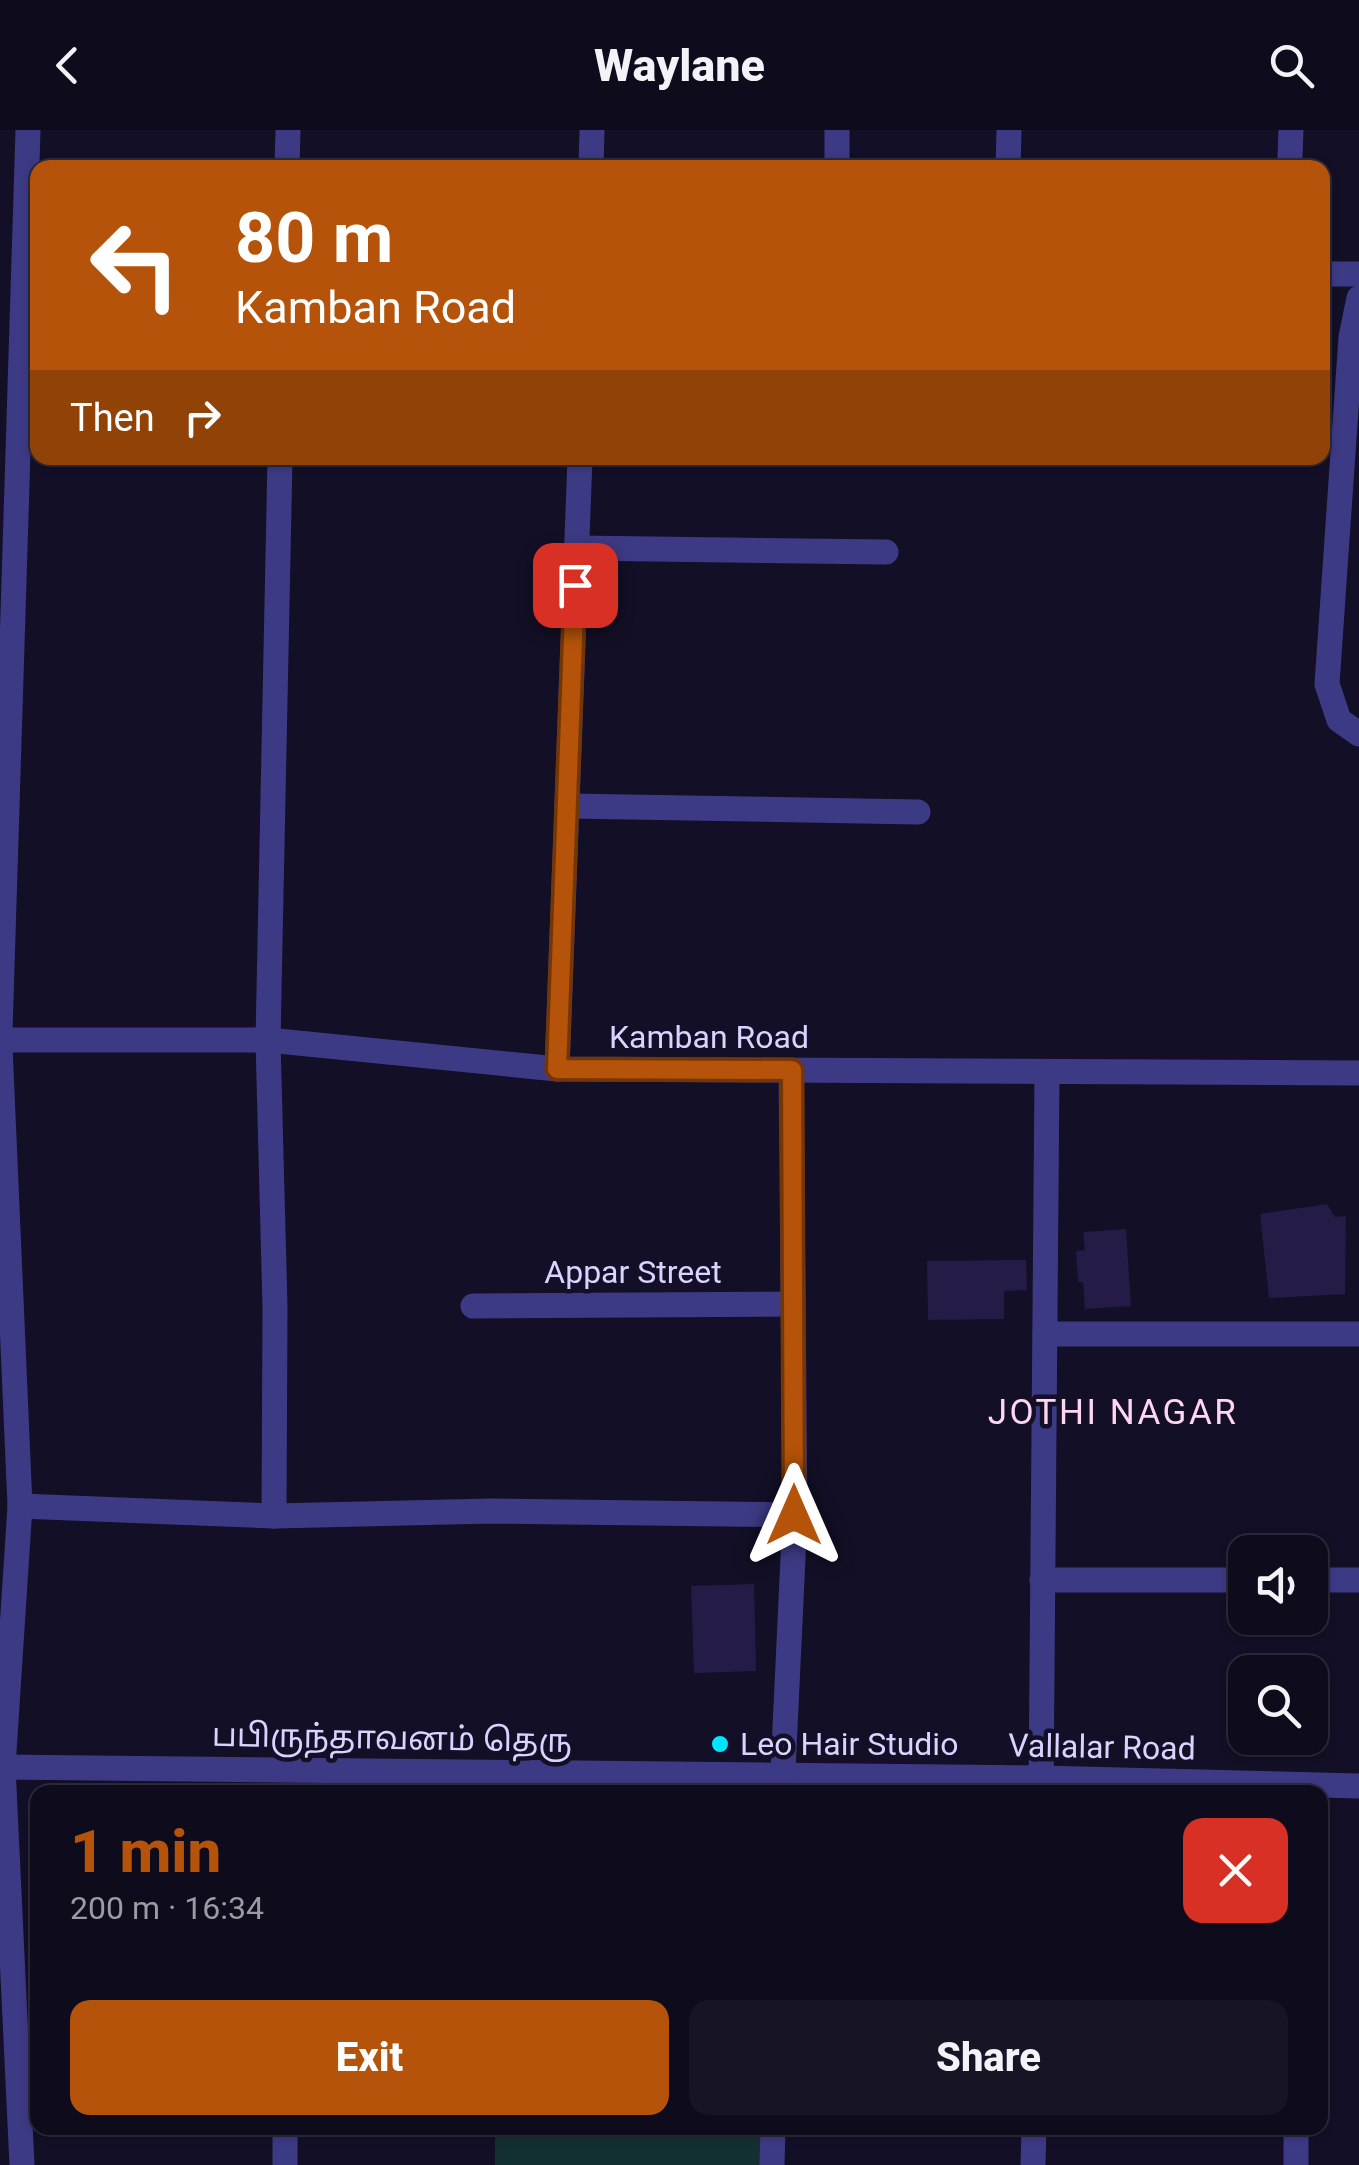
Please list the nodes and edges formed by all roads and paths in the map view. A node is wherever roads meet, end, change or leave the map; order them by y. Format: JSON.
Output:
{"nodes":[{"id":1,"x":28,"y":130,"type":"edge"},
{"id":2,"x":288,"y":130,"type":"edge"},
{"id":3,"x":592,"y":130,"type":"edge"},
{"id":4,"x":837,"y":130,"type":"edge"},
{"id":5,"x":1009,"y":130,"type":"edge"},
{"id":6,"x":1292,"y":130,"type":"edge"},
{"id":7,"x":1290,"y":158,"type":"dead end"},
{"id":8,"x":287,"y":160,"type":"edge"},
{"id":9,"x":591,"y":160,"type":"edge"},
{"id":10,"x":837,"y":160,"type":"edge"},
{"id":11,"x":1008,"y":160,"type":"edge"},
{"id":12,"x":1330,"y":274,"type":"edge"},
{"id":13,"x":1359,"y":274,"type":"edge"},
{"id":14,"x":1359,"y":298,"type":"edge"},
{"id":15,"x":280,"y":465,"type":"edge"},
{"id":16,"x":580,"y":465,"type":"edge"},
{"id":17,"x":576,"y":548,"type":"junction"},
{"id":18,"x":886,"y":552,"type":"dead end"},
{"id":19,"x":1359,"y":734,"type":"edge"},
{"id":20,"x":567,"y":806,"type":"junction"},
{"id":21,"x":918,"y":812,"type":"dead end"},
{"id":22,"x":0,"y":1032,"type":"edge"},
{"id":23,"x":268,"y":1040,"type":"junction"},
{"id":24,"x":0,"y":1043,"type":"edge"},
{"id":25,"x":557,"y":1069,"type":"junction"},
{"id":26,"x":792,"y":1070,"type":"junction"},
{"id":27,"x":1047,"y":1072,"type":"junction"},
{"id":28,"x":1359,"y":1073,"type":"edge"},
{"id":29,"x":793,"y":1304,"type":"junction"},
{"id":30,"x":473,"y":1306,"type":"dead end"},
{"id":31,"x":1045,"y":1334,"type":"junction"},
{"id":32,"x":1359,"y":1334,"type":"edge"},
{"id":33,"x":20,"y":1506,"type":"junction"},
{"id":34,"x":794,"y":1515,"type":"junction"},
{"id":35,"x":274,"y":1516,"type":"junction"},
{"id":36,"x":1042,"y":1580,"type":"junction"},
{"id":37,"x":1228,"y":1580,"type":"edge"},
{"id":38,"x":1328,"y":1580,"type":"edge"},
{"id":39,"x":1359,"y":1580,"type":"edge"},
{"id":40,"x":1,"y":1767,"type":"edge"},
{"id":41,"x":783,"y":1784,"type":"edge"},
{"id":42,"x":1041,"y":1785,"type":"edge"},
{"id":43,"x":1359,"y":1786,"type":"edge"},
{"id":44,"x":1328,"y":1788,"type":"edge"},
{"id":45,"x":26,"y":2062,"type":"edge"},
{"id":46,"x":285,"y":2135,"type":"edge"},
{"id":47,"x":773,"y":2135,"type":"edge"},
{"id":48,"x":1034,"y":2135,"type":"edge"},
{"id":49,"x":1296,"y":2135,"type":"edge"},
{"id":50,"x":22,"y":2165,"type":"edge"},
{"id":51,"x":285,"y":2165,"type":"edge"},
{"id":52,"x":772,"y":2165,"type":"edge"},
{"id":53,"x":1034,"y":2165,"type":"edge"},
{"id":54,"x":1296,"y":2165,"type":"edge"}],
"edges":[{"from":1,"to":22,"type":"street"},
{"from":2,"to":8,"type":"street"},
{"from":3,"to":9,"type":"street"},
{"from":4,"to":10,"type":"street"},
{"from":5,"to":11,"type":"street"},
{"from":6,"to":7,"type":"street"},
{"from":12,"to":13,"type":"street"},
{"from":14,"to":19,"type":"street"},
{"from":15,"to":23,"type":"street"},
{"from":16,"to":17,"type":"street"},
{"from":17,"to":18,"type":"street"},
{"from":17,"to":20,"type":"street"},
{"from":20,"to":21,"type":"street"},
{"from":20,"to":25,"type":"street"},
{"from":23,"to":24,"type":"street","name":"Kamban Road"},
{"from":23,"to":25,"type":"street","name":"Kamban Road"},
{"from":23,"to":35,"type":"street"},
{"from":24,"to":33,"type":"street"},
{"from":25,"to":26,"type":"street","name":"Kamban Road"},
{"from":26,"to":27,"type":"street","name":"Kamban Road"},
{"from":26,"to":29,"type":"street"},
{"from":27,"to":28,"type":"street","name":"Kamban Road"},
{"from":27,"to":31,"type":"street"},
{"from":29,"to":30,"type":"street","name":"Appar Street"},
{"from":29,"to":34,"type":"street"},
{"from":31,"to":32,"type":"street"},
{"from":31,"to":36,"type":"street"},
{"from":33,"to":35,"type":"street"},
{"from":33,"to":40,"type":"street"},
{"from":34,"to":35,"type":"street"},
{"from":34,"to":41,"type":"street"},
{"from":36,"to":37,"type":"street"},
{"from":36,"to":42,"type":"street"},
{"from":38,"to":39,"type":"street"},
{"from":40,"to":41,"type":"street","name":"பபிருந்தாவனம் தெரு"},
{"from":40,"to":45,"type":"street"},
{"from":41,"to":42,"type":"street","name":"Vallalar Road"},
{"from":43,"to":44,"type":"street","name":"Vallalar Road"},
{"from":45,"to":50,"type":"street"},
{"from":46,"to":51,"type":"street"},
{"from":47,"to":52,"type":"street"},
{"from":48,"to":53,"type":"street"},
{"from":49,"to":54,"type":"street"}]}
